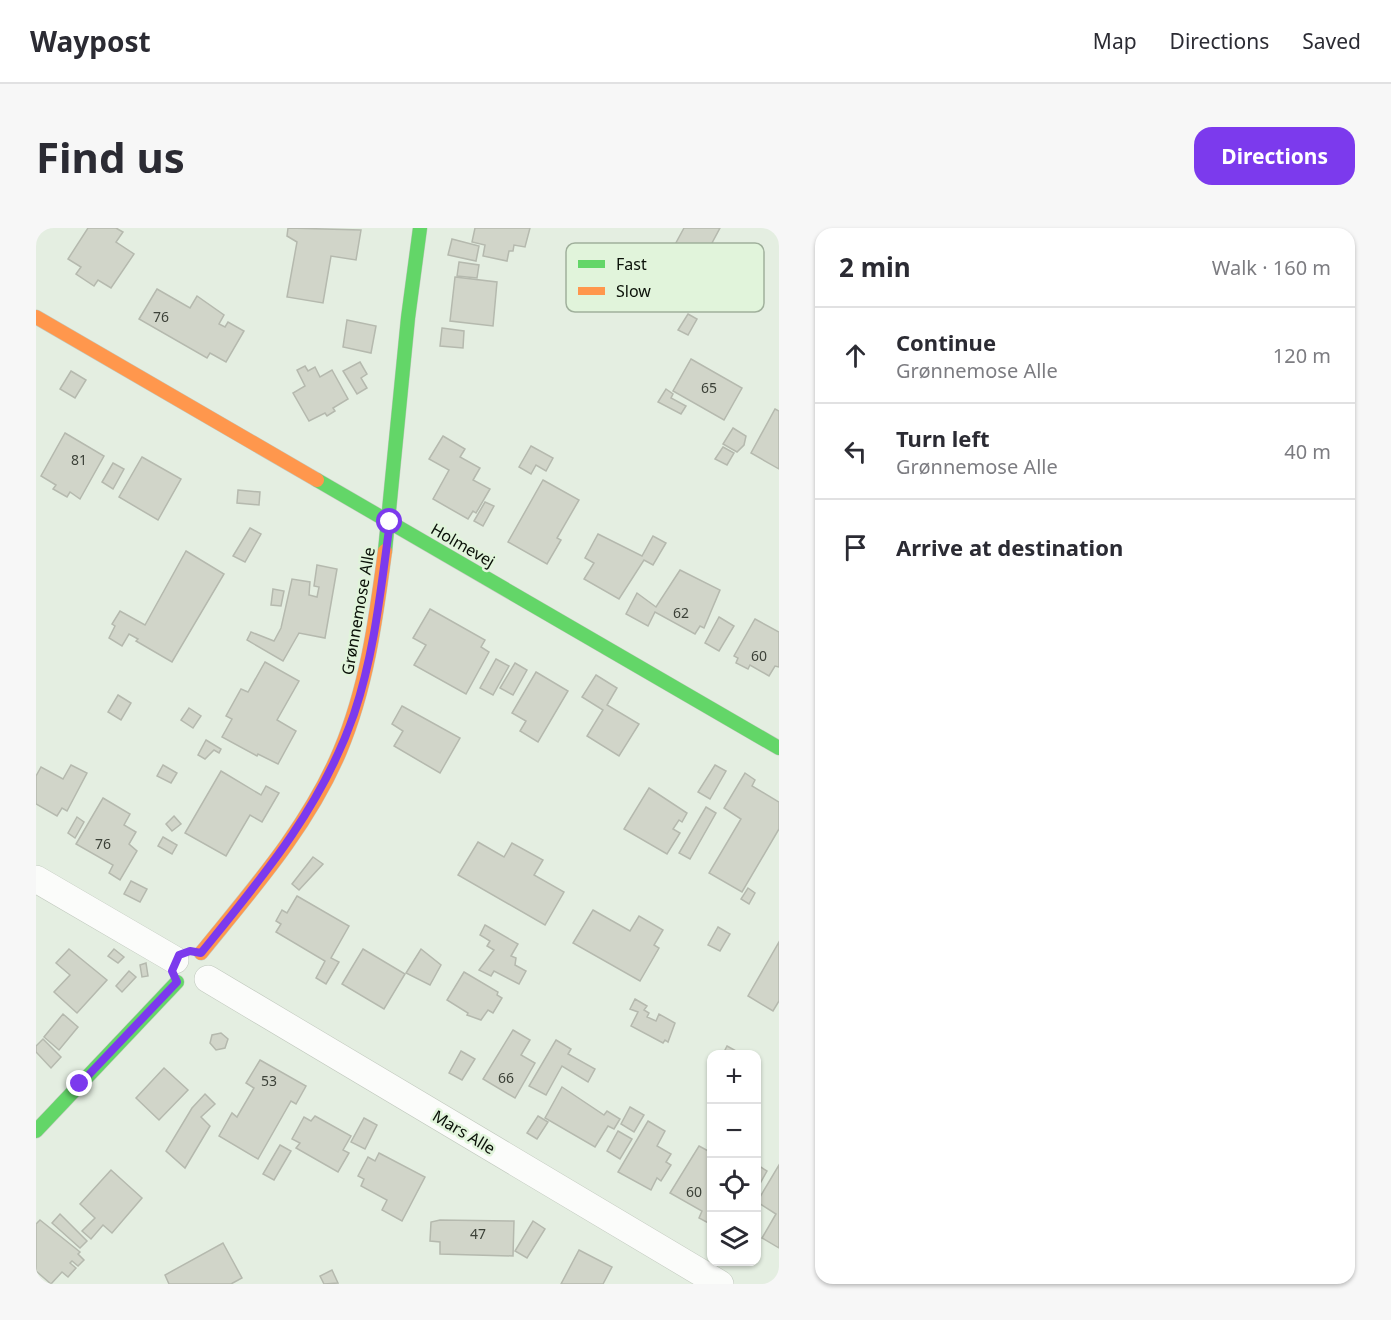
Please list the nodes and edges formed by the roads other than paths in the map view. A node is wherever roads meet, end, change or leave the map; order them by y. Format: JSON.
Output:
{"nodes":[{"id":1,"x":420,"y":228,"type":"edge"},
{"id":2,"x":36,"y":317,"type":"edge"},
{"id":3,"x":390,"y":522,"type":"junction"},
{"id":4,"x":779,"y":748,"type":"edge"},
{"id":5,"x":36,"y":879,"type":"edge"},
{"id":6,"x":204,"y":966,"type":"junction"},
{"id":7,"x":176,"y":971,"type":"junction"},
{"id":8,"x":36,"y":1131,"type":"edge"},
{"id":9,"x":720,"y":1284,"type":"edge"}],
"edges":[{"from":1,"to":3,"type":"street","name":"Grønnemose Alle"},
{"from":2,"to":3,"type":"street","name":"Holmevej"},
{"from":3,"to":4,"type":"street","name":"Holmevej"},
{"from":3,"to":6,"type":"street","name":"Grønnemose Alle"},
{"from":5,"to":7,"type":"street"},
{"from":6,"to":7,"type":"street"},
{"from":6,"to":9,"type":"street","name":"Mars Alle"},
{"from":7,"to":8,"type":"street"}]}
